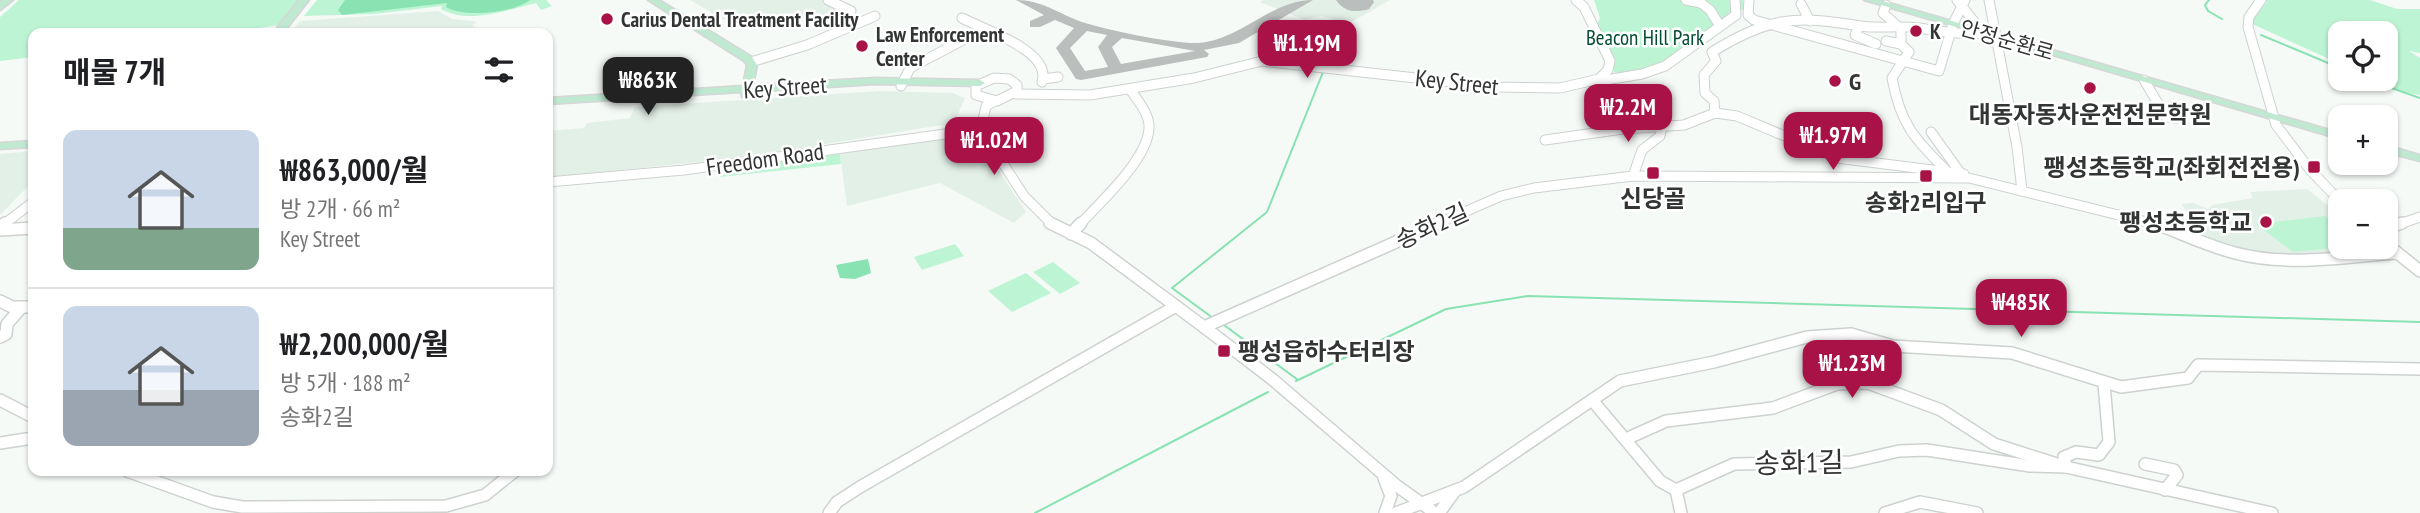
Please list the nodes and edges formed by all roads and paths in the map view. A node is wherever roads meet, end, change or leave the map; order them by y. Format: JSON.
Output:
{"nodes":[{"id":1,"x":6,"y":0,"type":"edge"},
{"id":2,"x":304,"y":0,"type":"edge"},
{"id":3,"x":653,"y":0,"type":"edge"},
{"id":4,"x":828,"y":0,"type":"edge"},
{"id":5,"x":1686,"y":0,"type":"edge"},
{"id":6,"x":1735,"y":0,"type":"edge"},
{"id":7,"x":1749,"y":0,"type":"edge"},
{"id":8,"x":1869,"y":0,"type":"edge"},
{"id":9,"x":1947,"y":0,"type":"edge"},
{"id":10,"x":1989,"y":0,"type":"edge"},
{"id":11,"x":2261,"y":0,"type":"edge"},
{"id":12,"x":1962,"y":1,"type":"edge"},
{"id":13,"x":1579,"y":2,"type":"edge"},
{"id":14,"x":1700,"y":2,"type":"edge"},
{"id":15,"x":1803,"y":2,"type":"edge"},
{"id":16,"x":1886,"y":5,"type":"junction"},
{"id":17,"x":0,"y":7,"type":"edge"},
{"id":18,"x":875,"y":16,"type":"dead end"},
{"id":19,"x":962,"y":18,"type":"dead end"},
{"id":20,"x":1810,"y":21,"type":"junction"},
{"id":21,"x":1768,"y":25,"type":"junction"},
{"id":22,"x":1720,"y":26,"type":"junction"},
{"id":23,"x":1859,"y":26,"type":"junction"},
{"id":24,"x":849,"y":27,"type":"junction"},
{"id":25,"x":282,"y":28,"type":"edge"},
{"id":26,"x":984,"y":29,"type":"junction"},
{"id":27,"x":1901,"y":29,"type":"junction"},
{"id":28,"x":1952,"y":29,"type":"junction"},
{"id":29,"x":1983,"y":33,"type":"junction"},
{"id":30,"x":1998,"y":37,"type":"junction"},
{"id":31,"x":1886,"y":41,"type":"dead end"},
{"id":32,"x":1876,"y":44,"type":"dead end"},
{"id":33,"x":1901,"y":44,"type":"junction"},
{"id":34,"x":751,"y":62,"type":"junction"},
{"id":35,"x":1903,"y":63,"type":"junction"},
{"id":36,"x":1058,"y":77,"type":"dead end"},
{"id":37,"x":2144,"y":80,"type":"junction"},
{"id":38,"x":902,"y":83,"type":"junction"},
{"id":39,"x":1588,"y":83,"type":"junction"},
{"id":40,"x":1130,"y":89,"type":"junction"},
{"id":41,"x":1020,"y":91,"type":"junction"},
{"id":42,"x":747,"y":92,"type":"junction"},
{"id":43,"x":984,"y":96,"type":"junction"},
{"id":44,"x":553,"y":102,"type":"edge"},
{"id":45,"x":553,"y":107,"type":"edge"},
{"id":46,"x":1715,"y":113,"type":"junction"},
{"id":47,"x":2273,"y":117,"type":"junction"},
{"id":48,"x":2177,"y":118,"type":"dead end"},
{"id":49,"x":1662,"y":127,"type":"junction"},
{"id":50,"x":981,"y":128,"type":"junction"},
{"id":51,"x":1931,"y":132,"type":"dead end"},
{"id":52,"x":2328,"y":133,"type":"edge"},
{"id":53,"x":28,"y":138,"type":"edge"},
{"id":54,"x":1545,"y":140,"type":"dead end"},
{"id":55,"x":0,"y":141,"type":"edge"},
{"id":56,"x":28,"y":144,"type":"edge"},
{"id":57,"x":0,"y":146,"type":"edge"},
{"id":58,"x":2398,"y":152,"type":"edge"},
{"id":59,"x":2420,"y":158,"type":"edge"},
{"id":60,"x":1945,"y":169,"type":"junction"},
{"id":61,"x":1959,"y":171,"type":"junction"},
{"id":62,"x":1633,"y":176,"type":"junction"},
{"id":63,"x":1969,"y":178,"type":"junction"},
{"id":64,"x":553,"y":182,"type":"edge"},
{"id":65,"x":2329,"y":189,"type":"edge"},
{"id":66,"x":2022,"y":191,"type":"junction"},
{"id":67,"x":28,"y":206,"type":"edge"},
{"id":68,"x":2420,"y":217,"type":"edge"},
{"id":69,"x":2398,"y":225,"type":"edge"},
{"id":70,"x":0,"y":228,"type":"edge"},
{"id":71,"x":28,"y":228,"type":"edge"},
{"id":72,"x":1071,"y":234,"type":"junction"},
{"id":73,"x":2398,"y":254,"type":"edge"},
{"id":74,"x":2328,"y":258,"type":"edge"},
{"id":75,"x":2420,"y":271,"type":"edge"},
{"id":76,"x":0,"y":301,"type":"edge"},
{"id":77,"x":1177,"y":306,"type":"junction"},
{"id":78,"x":27,"y":307,"type":"edge"},
{"id":79,"x":1212,"y":323,"type":"junction"},
{"id":80,"x":0,"y":337,"type":"edge"},
{"id":81,"x":2420,"y":369,"type":"edge"},
{"id":82,"x":2104,"y":384,"type":"junction"},
{"id":83,"x":0,"y":400,"type":"edge"},
{"id":84,"x":1592,"y":400,"type":"junction"},
{"id":85,"x":28,"y":414,"type":"edge"},
{"id":86,"x":28,"y":439,"type":"edge"},
{"id":87,"x":1626,"y":439,"type":"junction"},
{"id":88,"x":0,"y":443,"type":"edge"},
{"id":89,"x":2145,"y":464,"type":"dead end"},
{"id":90,"x":2066,"y":467,"type":"junction"},
{"id":91,"x":1381,"y":472,"type":"junction"},
{"id":92,"x":141,"y":476,"type":"edge"},
{"id":93,"x":509,"y":476,"type":"edge"},
{"id":94,"x":1676,"y":490,"type":"junction"},
{"id":95,"x":2165,"y":490,"type":"junction"},
{"id":96,"x":1455,"y":491,"type":"junction"},
{"id":97,"x":1420,"y":503,"type":"junction"},
{"id":98,"x":829,"y":513,"type":"edge"},
{"id":99,"x":1385,"y":513,"type":"edge"},
{"id":100,"x":1396,"y":513,"type":"edge"},
{"id":101,"x":1437,"y":513,"type":"edge"},
{"id":102,"x":1681,"y":513,"type":"edge"},
{"id":103,"x":1885,"y":513,"type":"edge"},
{"id":104,"x":1977,"y":513,"type":"edge"},
{"id":105,"x":2272,"y":513,"type":"edge"}],
"edges":[{"from":1,"to":17,"type":"main road"},
{"from":2,"to":25,"type":"main road"},
{"from":3,"to":34,"type":"main road"},
{"from":4,"to":24,"type":"street"},
{"from":5,"to":14,"type":"street"},
{"from":6,"to":22,"type":"street"},
{"from":7,"to":21,"type":"street"},
{"from":8,"to":16,"type":"main road","name":"안정순환로"},
{"from":9,"to":12,"type":"street"},
{"from":10,"to":30,"type":"street"},
{"from":11,"to":47,"type":"street"},
{"from":12,"to":28,"type":"street"},
{"from":12,"to":29,"type":"street"},
{"from":13,"to":39,"type":"street"},
{"from":14,"to":22,"type":"street"},
{"from":15,"to":20,"type":"street"},
{"from":16,"to":27,"type":"street"},
{"from":16,"to":28,"type":"main road","name":"안정순환로"},
{"from":18,"to":24,"type":"street"},
{"from":19,"to":26,"type":"street"},
{"from":20,"to":21,"type":"street"},
{"from":20,"to":23,"type":"street"},
{"from":21,"to":35,"type":"street"},
{"from":21,"to":46,"type":"street"},
{"from":22,"to":39,"type":"street","name":"Key Street"},
{"from":23,"to":27,"type":"street"},
{"from":23,"to":32,"type":"street"},
{"from":24,"to":34,"type":"street"},
{"from":26,"to":36,"type":"street"},
{"from":26,"to":38,"type":"street"},
{"from":27,"to":28,"type":"street"},
{"from":27,"to":33,"type":"street"},
{"from":28,"to":29,"type":"main road","name":"안정순환로"},
{"from":28,"to":35,"type":"street"},
{"from":29,"to":30,"type":"main road","name":"안정순환로"},
{"from":30,"to":37,"type":"main road","name":"안정순환로"},
{"from":30,"to":66,"type":"street"},
{"from":31,"to":33,"type":"street"},
{"from":33,"to":35,"type":"street"},
{"from":34,"to":42,"type":"main road"},
{"from":35,"to":60,"type":"street"},
{"from":37,"to":47,"type":"main road","name":"안정순환로"},
{"from":37,"to":48,"type":"street"},
{"from":38,"to":42,"type":"main road","name":"Key Street"},
{"from":38,"to":43,"type":"main road","name":"Key Street"},
{"from":39,"to":40,"type":"street","name":"Key Street"},
{"from":40,"to":41,"type":"street","name":"Key Street"},
{"from":40,"to":72,"type":"street"},
{"from":41,"to":43,"type":"street"},
{"from":41,"to":43,"type":"street"},
{"from":42,"to":44,"type":"main road","name":"Key Street"},
{"from":42,"to":45,"type":"main road","name":"Key Street"},
{"from":43,"to":50,"type":"street"},
{"from":46,"to":49,"type":"street"},
{"from":46,"to":60,"type":"street","name":"송화2길"},
{"from":47,"to":52,"type":"main road","name":"안정순환로"},
{"from":47,"to":65,"type":"street"},
{"from":49,"to":54,"type":"street"},
{"from":49,"to":62,"type":"street"},
{"from":50,"to":64,"type":"street","name":"Freedom Road"},
{"from":50,"to":72,"type":"street"},
{"from":51,"to":61,"type":"street","name":"송화2길"},
{"from":53,"to":55,"type":"main road"},
{"from":56,"to":57,"type":"main road"},
{"from":58,"to":59,"type":"main road"},
{"from":60,"to":61,"type":"street","name":"송화2길"},
{"from":61,"to":63,"type":"street","name":"송화2길"},
{"from":62,"to":63,"type":"street","name":"송화2길"},
{"from":62,"to":79,"type":"street","name":"송화2길"},
{"from":63,"to":66,"type":"street","name":"송화2길"},
{"from":66,"to":74,"type":"street","name":"송화2길"},
{"from":67,"to":70,"type":"street"},
{"from":68,"to":69,"type":"street"},
{"from":70,"to":71,"type":"street"},
{"from":72,"to":77,"type":"street"},
{"from":73,"to":75,"type":"street"},
{"from":76,"to":78,"type":"street"},
{"from":77,"to":79,"type":"street"},
{"from":77,"to":98,"type":"street"},
{"from":78,"to":80,"type":"street"},
{"from":79,"to":91,"type":"street"},
{"from":81,"to":82,"type":"street"},
{"from":82,"to":84,"type":"street"},
{"from":82,"to":90,"type":"street"},
{"from":83,"to":85,"type":"street"},
{"from":84,"to":87,"type":"street"},
{"from":84,"to":96,"type":"street"},
{"from":86,"to":88,"type":"street"},
{"from":87,"to":90,"type":"street"},
{"from":87,"to":94,"type":"street"},
{"from":89,"to":95,"type":"street"},
{"from":90,"to":94,"type":"street","name":"송화1길"},
{"from":90,"to":95,"type":"street","name":"송화1길"},
{"from":91,"to":97,"type":"street"},
{"from":91,"to":99,"type":"street"},
{"from":92,"to":93,"type":"street"},
{"from":94,"to":102,"type":"street"},
{"from":95,"to":105,"type":"street","name":"송화1길"},
{"from":96,"to":97,"type":"street"},
{"from":96,"to":101,"type":"street"},
{"from":97,"to":100,"type":"street"},
{"from":97,"to":101,"type":"street"},
{"from":103,"to":104,"type":"street"}]}
